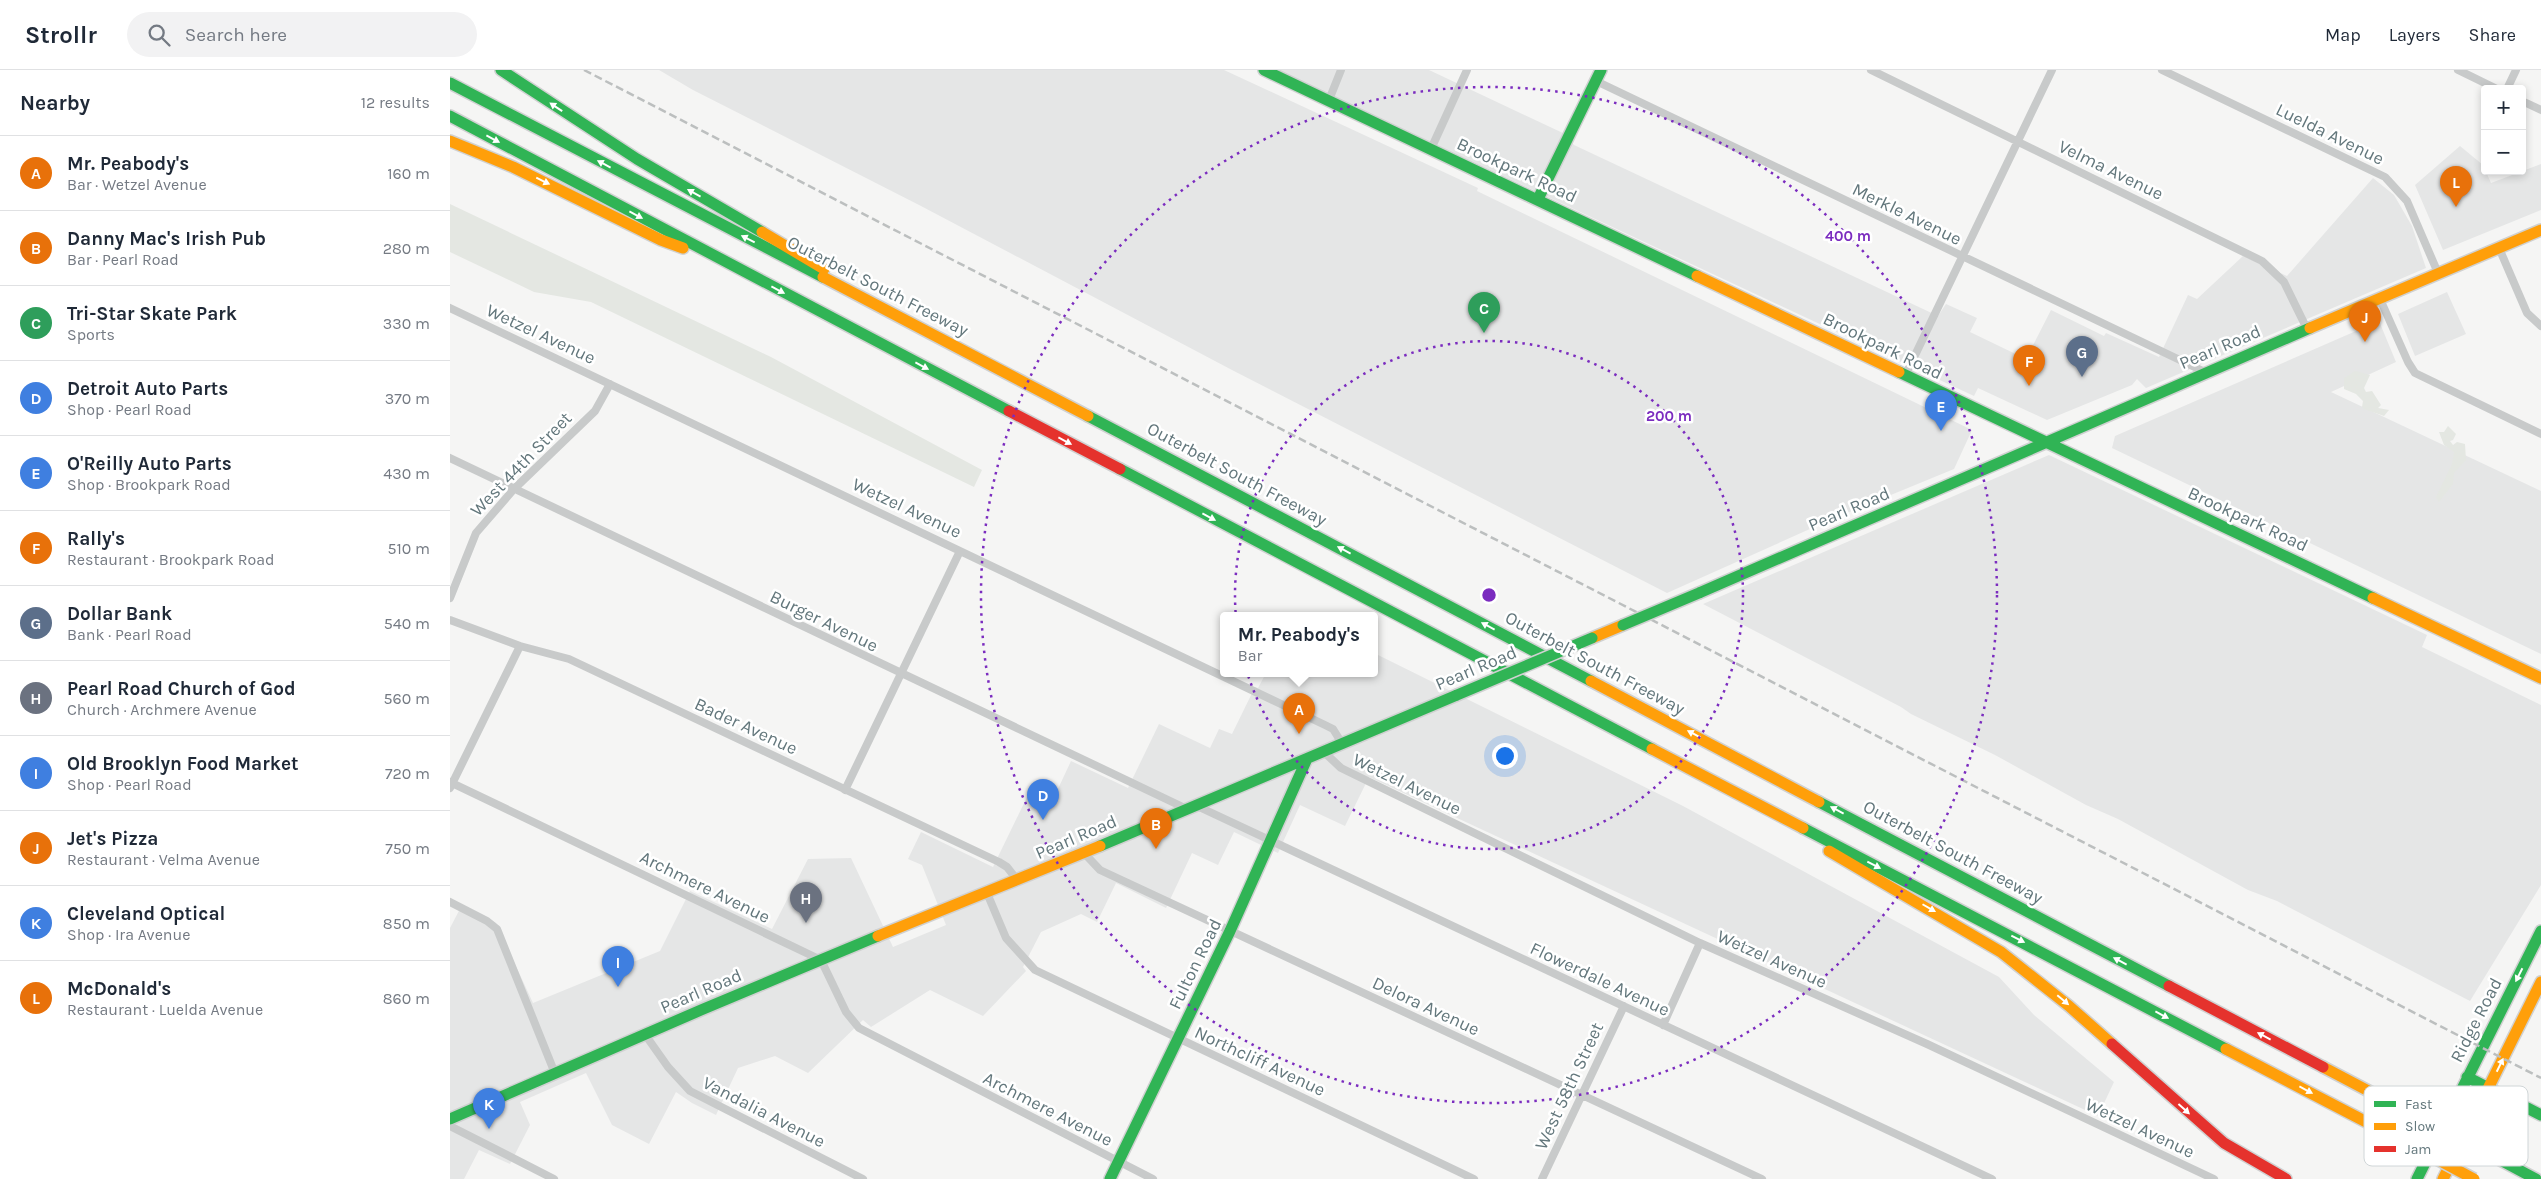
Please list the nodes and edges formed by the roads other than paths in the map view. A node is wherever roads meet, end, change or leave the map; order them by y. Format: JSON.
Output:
{"nodes":[{"id":1,"x":501,"y":70,"type":"edge"},
{"id":2,"x":1264,"y":70,"type":"edge"},
{"id":3,"x":1341,"y":70,"type":"edge"},
{"id":4,"x":1467,"y":70,"type":"edge"},
{"id":5,"x":1601,"y":70,"type":"edge"},
{"id":6,"x":1871,"y":70,"type":"edge"},
{"id":7,"x":2052,"y":70,"type":"edge"},
{"id":8,"x":2162,"y":70,"type":"edge"},
{"id":9,"x":2458,"y":70,"type":"edge"},
{"id":10,"x":2516,"y":70,"type":"edge"},
{"id":11,"x":1596,"y":82,"type":"junction"},
{"id":12,"x":450,"y":83,"type":"edge"},
{"id":13,"x":2489,"y":85,"type":"edge"},
{"id":14,"x":2509,"y":85,"type":"edge"},
{"id":15,"x":1329,"y":100,"type":"junction"},
{"id":16,"x":2526,"y":103,"type":"edge"},
{"id":17,"x":2541,"y":110,"type":"edge"},
{"id":18,"x":450,"y":116,"type":"edge"},
{"id":19,"x":450,"y":141,"type":"edge"},
{"id":20,"x":2018,"y":141,"type":"junction"},
{"id":21,"x":1431,"y":150,"type":"junction"},
{"id":22,"x":1538,"y":199,"type":"junction"},
{"id":23,"x":2541,"y":230,"type":"edge"},
{"id":24,"x":2499,"y":248,"type":"junction"},
{"id":25,"x":1961,"y":256,"type":"junction"},
{"id":26,"x":735,"y":267,"type":"junction"},
{"id":27,"x":2438,"y":273,"type":"junction"},
{"id":28,"x":2380,"y":299,"type":"junction"},
{"id":29,"x":450,"y":308,"type":"edge"},
{"id":30,"x":885,"y":309,"type":"junction"},
{"id":31,"x":2541,"y":326,"type":"edge"},
{"id":32,"x":2307,"y":329,"type":"junction"},
{"id":33,"x":2205,"y":372,"type":"junction"},
{"id":34,"x":1905,"y":376,"type":"junction"},
{"id":35,"x":610,"y":384,"type":"junction"},
{"id":36,"x":2541,"y":434,"type":"edge"},
{"id":37,"x":2046,"y":443,"type":"junction"},
{"id":38,"x":450,"y":458,"type":"edge"},
{"id":39,"x":514,"y":489,"type":"junction"},
{"id":40,"x":960,"y":551,"type":"junction"},
{"id":41,"x":450,"y":598,"type":"edge"},
{"id":42,"x":450,"y":620,"type":"edge"},
{"id":43,"x":520,"y":646,"type":"junction"},
{"id":44,"x":901,"y":674,"type":"junction"},
{"id":45,"x":1220,"y":674,"type":"edge"},
{"id":46,"x":1226,"y":677,"type":"edge"},
{"id":47,"x":2541,"y":678,"type":"edge"},
{"id":48,"x":1343,"y":745,"type":"junction"},
{"id":49,"x":1325,"y":753,"type":"junction"},
{"id":50,"x":1306,"y":761,"type":"junction"},
{"id":51,"x":451,"y":784,"type":"edge"},
{"id":52,"x":845,"y":790,"type":"junction"},
{"id":53,"x":1752,"y":802,"type":"junction"},
{"id":54,"x":1192,"y":807,"type":"junction"},
{"id":55,"x":1272,"y":841,"type":"junction"},
{"id":56,"x":1084,"y":853,"type":"junction"},
{"id":57,"x":1018,"y":881,"type":"junction"},
{"id":58,"x":987,"y":893,"type":"junction"},
{"id":59,"x":450,"y":902,"type":"edge"},
{"id":60,"x":1230,"y":931,"type":"junction"},
{"id":61,"x":2541,"y":931,"type":"edge"},
{"id":62,"x":1700,"y":943,"type":"junction"},
{"id":63,"x":821,"y":960,"type":"junction"},
{"id":64,"x":2541,"y":982,"type":"edge"},
{"id":65,"x":1624,"y":1006,"type":"junction"},
{"id":66,"x":1664,"y":1025,"type":"junction"},
{"id":67,"x":644,"y":1033,"type":"junction"},
{"id":68,"x":1179,"y":1038,"type":"junction"},
{"id":69,"x":554,"y":1071,"type":"junction"},
{"id":70,"x":2467,"y":1077,"type":"junction"},
{"id":71,"x":2463,"y":1086,"type":"edge"},
{"id":72,"x":2487,"y":1086,"type":"edge"},
{"id":73,"x":2489,"y":1086,"type":"edge"},
{"id":74,"x":2364,"y":1089,"type":"edge"},
{"id":75,"x":1582,"y":1095,"type":"junction"},
{"id":76,"x":2528,"y":1108,"type":"edge"},
{"id":77,"x":2541,"y":1115,"type":"edge"},
{"id":78,"x":450,"y":1119,"type":"edge"},
{"id":79,"x":2364,"y":1121,"type":"edge"},
{"id":80,"x":450,"y":1126,"type":"edge"},
{"id":81,"x":1118,"y":1162,"type":"junction"},
{"id":82,"x":2423,"y":1166,"type":"edge"},
{"id":83,"x":2450,"y":1166,"type":"edge"},
{"id":84,"x":2450,"y":1166,"type":"edge"},
{"id":85,"x":2511,"y":1166,"type":"edge"},
{"id":86,"x":554,"y":1179,"type":"edge"},
{"id":87,"x":863,"y":1179,"type":"edge"},
{"id":88,"x":1110,"y":1179,"type":"edge"},
{"id":89,"x":1153,"y":1179,"type":"edge"},
{"id":90,"x":1474,"y":1179,"type":"edge"},
{"id":91,"x":1542,"y":1179,"type":"edge"},
{"id":92,"x":1762,"y":1179,"type":"edge"},
{"id":93,"x":1992,"y":1179,"type":"edge"},
{"id":94,"x":2214,"y":1179,"type":"edge"},
{"id":95,"x":2286,"y":1179,"type":"edge"},
{"id":96,"x":2417,"y":1179,"type":"edge"},
{"id":97,"x":2443,"y":1179,"type":"edge"},
{"id":98,"x":2474,"y":1179,"type":"edge"},
{"id":99,"x":2536,"y":1179,"type":"edge"}],
"edges":[{"from":30,"to":1,"type":"main road","one_way":true},
{"from":2,"to":15,"type":"main road","name":"Brookpark Road"},
{"from":3,"to":15,"type":"street"},
{"from":4,"to":21,"type":"street"},
{"from":5,"to":11,"type":"main road"},
{"from":6,"to":20,"type":"street","name":"Velma Avenue"},
{"from":7,"to":20,"type":"street"},
{"from":8,"to":27,"type":"street","name":"Luelda Avenue"},
{"from":9,"to":13,"type":"street"},
{"from":10,"to":14,"type":"street"},
{"from":11,"to":22,"type":"main road"},
{"from":11,"to":25,"type":"street","name":"Merkle Avenue"},
{"from":30,"to":12,"type":"main road","name":"Outerbelt South Freeway","one_way":true},
{"from":15,"to":21,"type":"main road","name":"Brookpark Road"},
{"from":16,"to":17,"type":"street"},
{"from":18,"to":26,"type":"main road","one_way":true},
{"from":19,"to":26,"type":"main road","one_way":true},
{"from":20,"to":25,"type":"street"},
{"from":20,"to":32,"type":"street","name":"Velma Avenue"},
{"from":21,"to":22,"type":"main road","name":"Brookpark Road"},
{"from":22,"to":34,"type":"main road","name":"Brookpark Road"},
{"from":23,"to":24,"type":"main road","name":"Pearl Road"},
{"from":24,"to":27,"type":"main road","name":"Pearl Road"},
{"from":24,"to":31,"type":"street"},
{"from":25,"to":33,"type":"street","name":"Merkle Avenue"},
{"from":25,"to":34,"type":"street"},
{"from":26,"to":53,"type":"main road","one_way":true},
{"from":27,"to":28,"type":"main road","name":"Pearl Road"},
{"from":28,"to":32,"type":"main road","name":"Pearl Road"},
{"from":28,"to":36,"type":"street"},
{"from":29,"to":35,"type":"street","name":"Wetzel Avenue"},
{"from":74,"to":30,"type":"main road","name":"Outerbelt South Freeway","one_way":true,"bridge":true},
{"from":32,"to":33,"type":"main road","name":"Pearl Road"},
{"from":33,"to":37,"type":"main road","name":"Pearl Road"},
{"from":34,"to":37,"type":"main road","name":"Brookpark Road"},
{"from":35,"to":39,"type":"street","name":"West 44th Street"},
{"from":35,"to":40,"type":"street","name":"Wetzel Avenue"},
{"from":37,"to":47,"type":"main road","name":"Brookpark Road"},
{"from":37,"to":48,"type":"main road","name":"Pearl Road","bridge":true},
{"from":38,"to":39,"type":"street","name":"Burger Avenue"},
{"from":39,"to":41,"type":"street","name":"West 44th Street"},
{"from":39,"to":44,"type":"street","name":"Burger Avenue"},
{"from":40,"to":44,"type":"street"},
{"from":40,"to":45,"type":"street","name":"Wetzel Avenue"},
{"from":42,"to":43,"type":"street","name":"Bader Avenue"},
{"from":43,"to":51,"type":"street"},
{"from":43,"to":52,"type":"street","name":"Bader Avenue"},
{"from":44,"to":52,"type":"street"},
{"from":44,"to":54,"type":"street","name":"Burger Avenue"},
{"from":46,"to":48,"type":"street","name":"Wetzel Avenue"},
{"from":48,"to":49,"type":"main road","name":"Pearl Road"},
{"from":49,"to":50,"type":"main road","name":"Pearl Road"},
{"from":49,"to":62,"type":"street","name":"Wetzel Avenue"},
{"from":50,"to":54,"type":"main road","name":"Pearl Road"},
{"from":50,"to":55,"type":"main road","name":"Fulton Road"},
{"from":51,"to":63,"type":"street","name":"Archmere Avenue"},
{"from":52,"to":57,"type":"street","name":"Bader Avenue"},
{"from":53,"to":79,"type":"main road","one_way":true,"bridge":true},
{"from":53,"to":95,"type":"main road","one_way":true},
{"from":54,"to":55,"type":"street","name":"Flowerdale Avenue"},
{"from":54,"to":56,"type":"main road","name":"Pearl Road"},
{"from":55,"to":60,"type":"main road","name":"Fulton Road"},
{"from":55,"to":65,"type":"street","name":"Flowerdale Avenue"},
{"from":56,"to":57,"type":"main road","name":"Pearl Road"},
{"from":56,"to":60,"type":"street","name":"Delora Avenue"},
{"from":57,"to":58,"type":"main road","name":"Pearl Road"},
{"from":58,"to":63,"type":"main road","name":"Pearl Road"},
{"from":58,"to":68,"type":"street","name":"Northcliff Avenue"},
{"from":59,"to":69,"type":"street"},
{"from":60,"to":68,"type":"main road","name":"Fulton Road"},
{"from":60,"to":75,"type":"street","name":"Delora Avenue"},
{"from":61,"to":70,"type":"main road","name":"Ridge Road","one_way":true},
{"from":62,"to":66,"type":"street"},
{"from":62,"to":94,"type":"street","name":"Wetzel Avenue"},
{"from":63,"to":67,"type":"main road","name":"Pearl Road"},
{"from":63,"to":81,"type":"street","name":"Archmere Avenue"},
{"from":73,"to":64,"type":"main road","one_way":true},
{"from":65,"to":66,"type":"street","name":"Flowerdale Avenue"},
{"from":65,"to":75,"type":"street","name":"West 58th Street"},
{"from":66,"to":93,"type":"street","name":"Flowerdale Avenue"},
{"from":67,"to":69,"type":"main road","name":"Pearl Road"},
{"from":67,"to":87,"type":"street","name":"Vandalia Avenue"},
{"from":68,"to":81,"type":"main road","name":"Fulton Road"},
{"from":68,"to":90,"type":"street","name":"Northcliff Avenue"},
{"from":69,"to":78,"type":"main road","name":"Pearl Road"},
{"from":70,"to":71,"type":"main road","name":"Ridge Road"},
{"from":70,"to":72,"type":"main road"},
{"from":75,"to":91,"type":"street","name":"West 58th Street"},
{"from":75,"to":92,"type":"street","name":"Delora Avenue"},
{"from":76,"to":77,"type":"main road"},
{"from":80,"to":86,"type":"street"},
{"from":81,"to":88,"type":"main road","name":"Fulton Road"},
{"from":81,"to":89,"type":"street","name":"Archmere Avenue"},
{"from":82,"to":96,"type":"main road","name":"Ridge Road"},
{"from":83,"to":98,"type":"main road","one_way":true,"bridge":true},
{"from":84,"to":97,"type":"main road"},
{"from":99,"to":85,"type":"main road","name":"Outerbelt South Freeway","one_way":true,"bridge":true}]}
